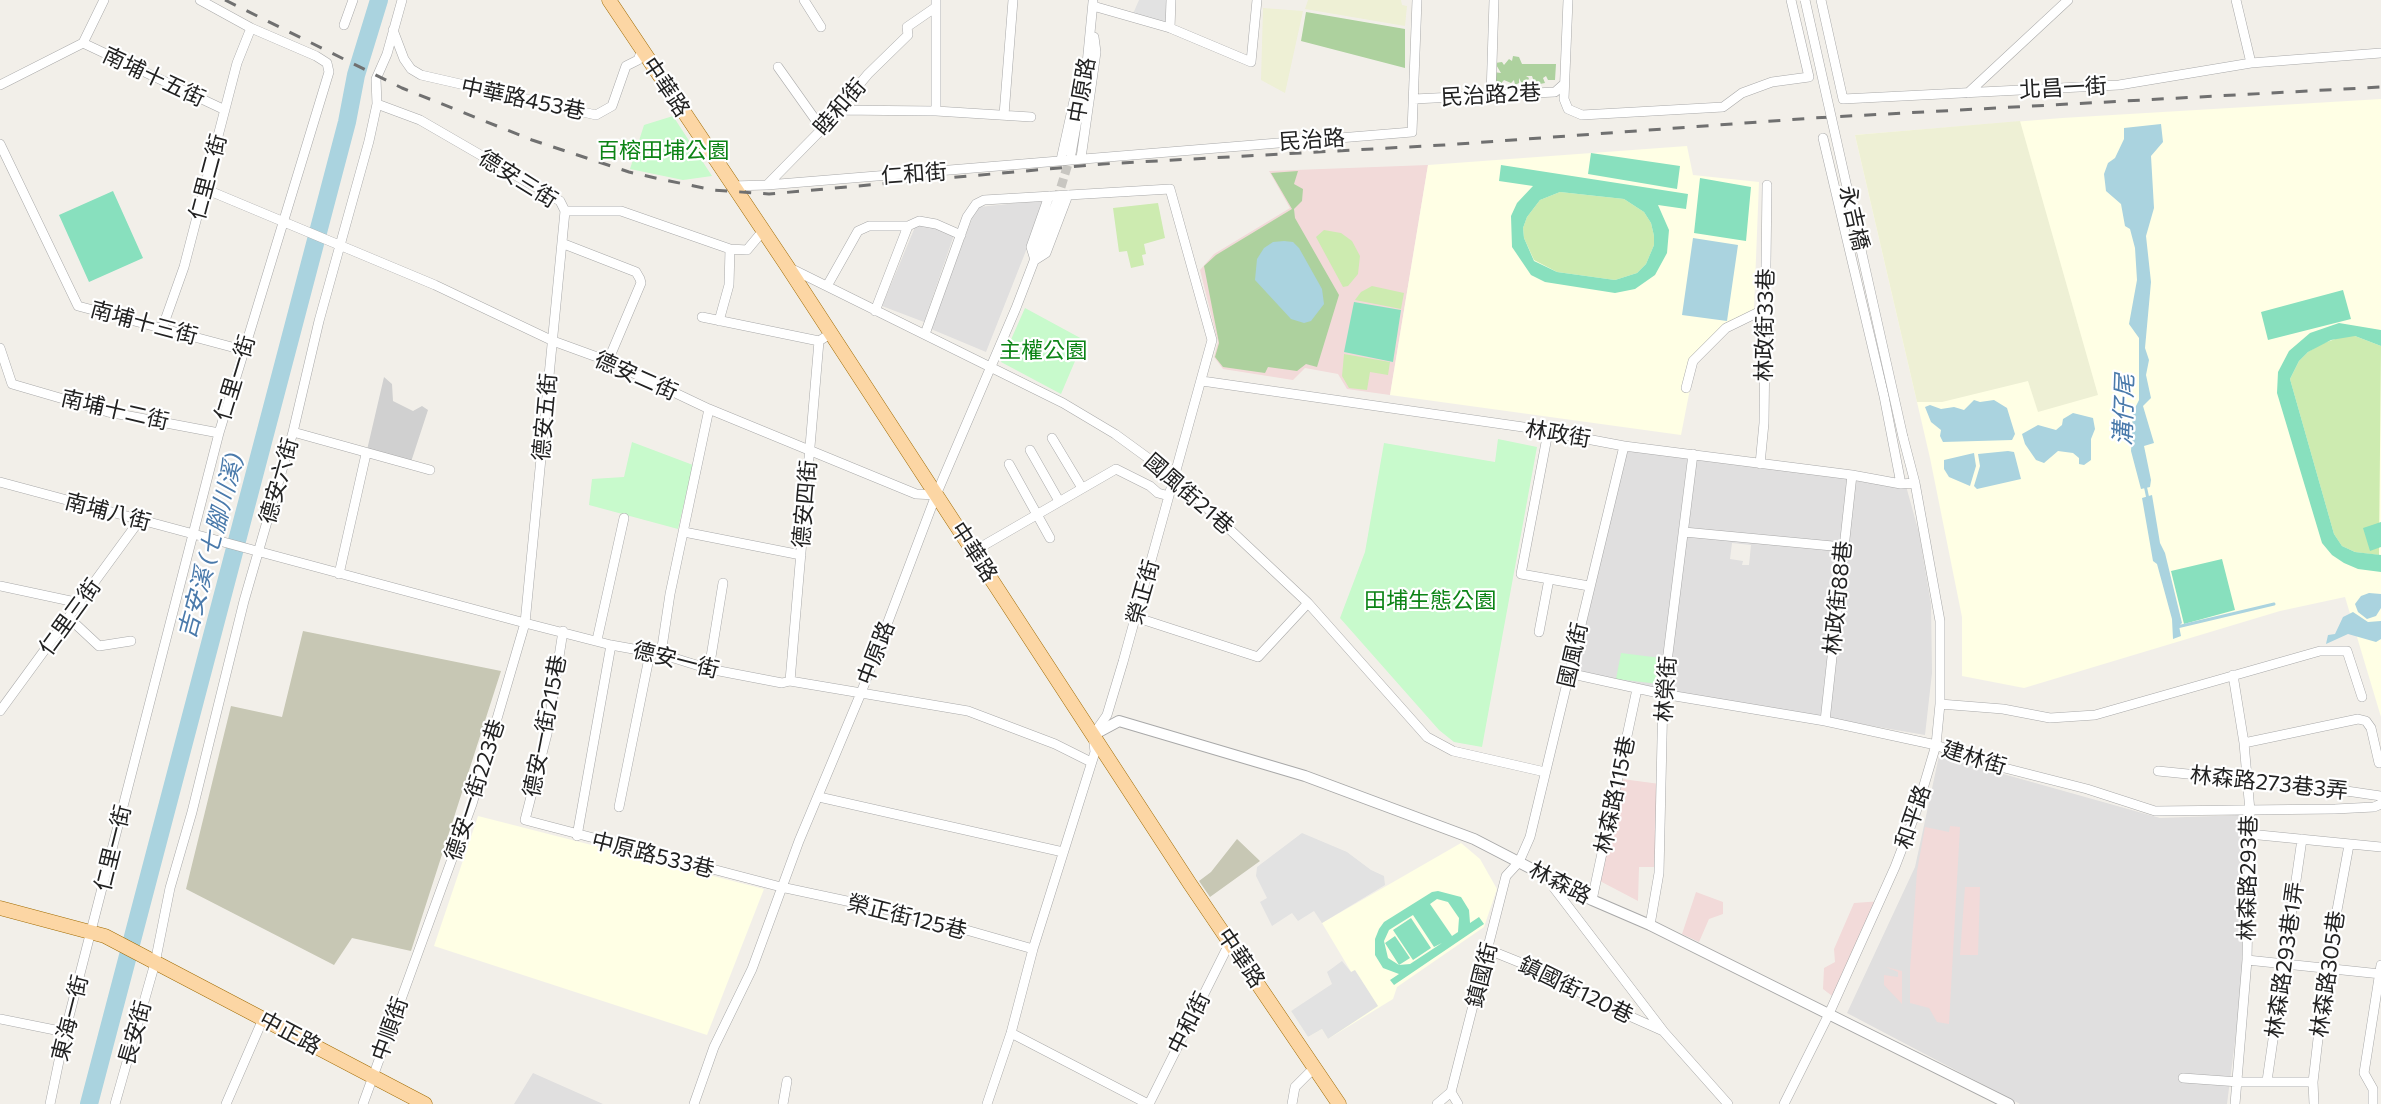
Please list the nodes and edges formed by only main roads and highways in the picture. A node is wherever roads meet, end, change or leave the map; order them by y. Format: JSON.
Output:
{"nodes":[{"id":1,"x":609,"y":0,"type":"edge"},
{"id":2,"x":0,"y":908,"type":"edge"},
{"id":3,"x":425,"y":1104,"type":"edge"},
{"id":4,"x":1339,"y":1104,"type":"edge"}],
"edges":[{"from":1,"to":4,"type":"main road","name":"中華路"},
{"from":2,"to":3,"type":"main road","name":"中正路"}]}
